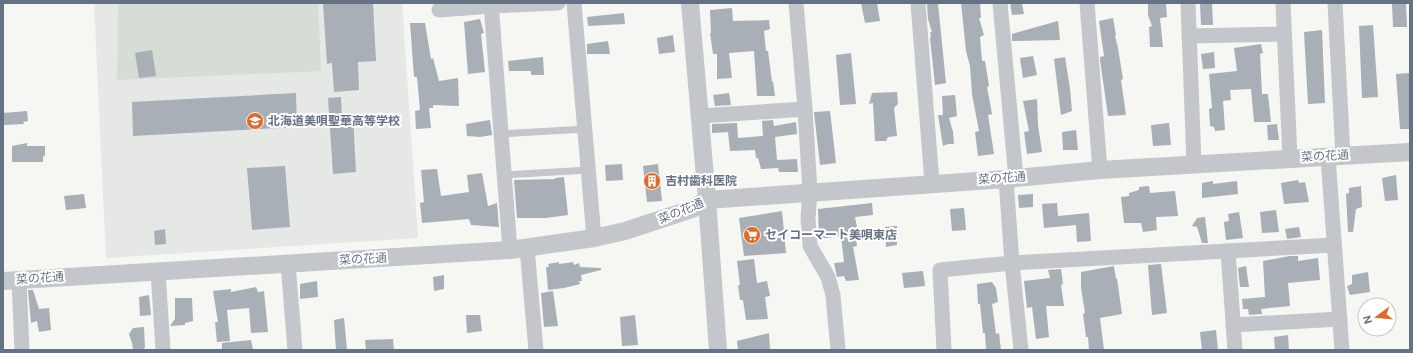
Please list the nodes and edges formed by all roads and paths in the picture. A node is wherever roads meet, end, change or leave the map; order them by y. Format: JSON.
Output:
{"nodes":[{"id":1,"x":558,"y":3,"type":"edge"},
{"id":2,"x":574,"y":3,"type":"edge"},
{"id":3,"x":690,"y":3,"type":"edge"},
{"id":4,"x":796,"y":3,"type":"edge"},
{"id":5,"x":918,"y":3,"type":"edge"},
{"id":6,"x":1000,"y":3,"type":"edge"},
{"id":7,"x":1087,"y":3,"type":"edge"},
{"id":8,"x":1188,"y":3,"type":"edge"},
{"id":9,"x":1283,"y":3,"type":"edge"},
{"id":10,"x":1335,"y":3,"type":"edge"},
{"id":11,"x":492,"y":4,"type":"edge"},
{"id":12,"x":439,"y":10,"type":"dead end"},
{"id":13,"x":1284,"y":34,"type":"junction"},
{"id":14,"x":1189,"y":36,"type":"junction"},
{"id":15,"x":805,"y":109,"type":"junction"},
{"id":16,"x":700,"y":116,"type":"junction"},
{"id":17,"x":584,"y":129,"type":"junction"},
{"id":18,"x":501,"y":134,"type":"junction"},
{"id":19,"x":1410,"y":152,"type":"edge"},
{"id":20,"x":1335,"y":156,"type":"junction"},
{"id":21,"x":1290,"y":158,"type":"junction"},
{"id":22,"x":1194,"y":164,"type":"junction"},
{"id":23,"x":588,"y":170,"type":"junction"},
{"id":24,"x":1100,"y":170,"type":"junction"},
{"id":25,"x":504,"y":175,"type":"junction"},
{"id":26,"x":1011,"y":178,"type":"junction"},
{"id":27,"x":932,"y":183,"type":"junction"},
{"id":28,"x":810,"y":192,"type":"junction"},
{"id":29,"x":708,"y":200,"type":"junction"},
{"id":30,"x":594,"y":238,"type":"junction"},
{"id":31,"x":1334,"y":245,"type":"junction"},
{"id":32,"x":518,"y":249,"type":"junction"},
{"id":33,"x":1228,"y":251,"type":"junction"},
{"id":34,"x":288,"y":263,"type":"junction"},
{"id":35,"x":1012,"y":263,"type":"junction"},
{"id":36,"x":158,"y":271,"type":"junction"},
{"id":37,"x":11,"y":280,"type":"edge"},
{"id":38,"x":1340,"y":319,"type":"junction"},
{"id":39,"x":1233,"y":325,"type":"junction"},
{"id":40,"x":22,"y":350,"type":"edge"},
{"id":41,"x":163,"y":350,"type":"edge"},
{"id":42,"x":295,"y":350,"type":"edge"},
{"id":43,"x":536,"y":350,"type":"edge"},
{"id":44,"x":718,"y":350,"type":"edge"},
{"id":45,"x":838,"y":350,"type":"edge"},
{"id":46,"x":944,"y":350,"type":"edge"},
{"id":47,"x":1021,"y":350,"type":"edge"},
{"id":48,"x":1235,"y":350,"type":"edge"},
{"id":49,"x":1342,"y":350,"type":"edge"}],
"edges":[{"from":1,"to":11,"type":"street"},
{"from":2,"to":17,"type":"street"},
{"from":3,"to":16,"type":"street"},
{"from":4,"to":15,"type":"street"},
{"from":5,"to":27,"type":"street"},
{"from":6,"to":26,"type":"street"},
{"from":7,"to":24,"type":"street"},
{"from":8,"to":14,"type":"street"},
{"from":9,"to":13,"type":"street"},
{"from":10,"to":20,"type":"street"},
{"from":11,"to":12,"type":"street"},
{"from":11,"to":18,"type":"street"},
{"from":13,"to":14,"type":"street"},
{"from":13,"to":21,"type":"street"},
{"from":14,"to":22,"type":"street"},
{"from":15,"to":16,"type":"street"},
{"from":15,"to":28,"type":"street"},
{"from":16,"to":29,"type":"street"},
{"from":17,"to":18,"type":"lane"},
{"from":17,"to":23,"type":"street"},
{"from":18,"to":25,"type":"street"},
{"from":19,"to":20,"type":"street","name":"菜の花通"},
{"from":20,"to":21,"type":"street","name":"菜の花通"},
{"from":20,"to":31,"type":"street"},
{"from":21,"to":22,"type":"street","name":"菜の花通"},
{"from":22,"to":24,"type":"street","name":"菜の花通"},
{"from":23,"to":25,"type":"lane"},
{"from":23,"to":30,"type":"street"},
{"from":24,"to":26,"type":"street","name":"菜の花通"},
{"from":25,"to":32,"type":"street"},
{"from":26,"to":27,"type":"street","name":"菜の花通"},
{"from":26,"to":35,"type":"street"},
{"from":27,"to":28,"type":"street","name":"菜の花通"},
{"from":28,"to":29,"type":"street","name":"菜の花通"},
{"from":28,"to":45,"type":"street"},
{"from":29,"to":30,"type":"street","name":"菜の花通"},
{"from":29,"to":44,"type":"street"},
{"from":30,"to":32,"type":"street","name":"菜の花通"},
{"from":31,"to":33,"type":"street"},
{"from":31,"to":38,"type":"street"},
{"from":32,"to":34,"type":"street","name":"菜の花通"},
{"from":32,"to":43,"type":"street"},
{"from":33,"to":35,"type":"street"},
{"from":33,"to":39,"type":"street"},
{"from":34,"to":36,"type":"street","name":"菜の花通"},
{"from":34,"to":42,"type":"street"},
{"from":35,"to":46,"type":"street"},
{"from":35,"to":47,"type":"street"},
{"from":36,"to":37,"type":"street","name":"菜の花通"},
{"from":36,"to":41,"type":"street"},
{"from":37,"to":40,"type":"street"},
{"from":38,"to":39,"type":"street"},
{"from":38,"to":49,"type":"street"},
{"from":39,"to":48,"type":"street"}]}
